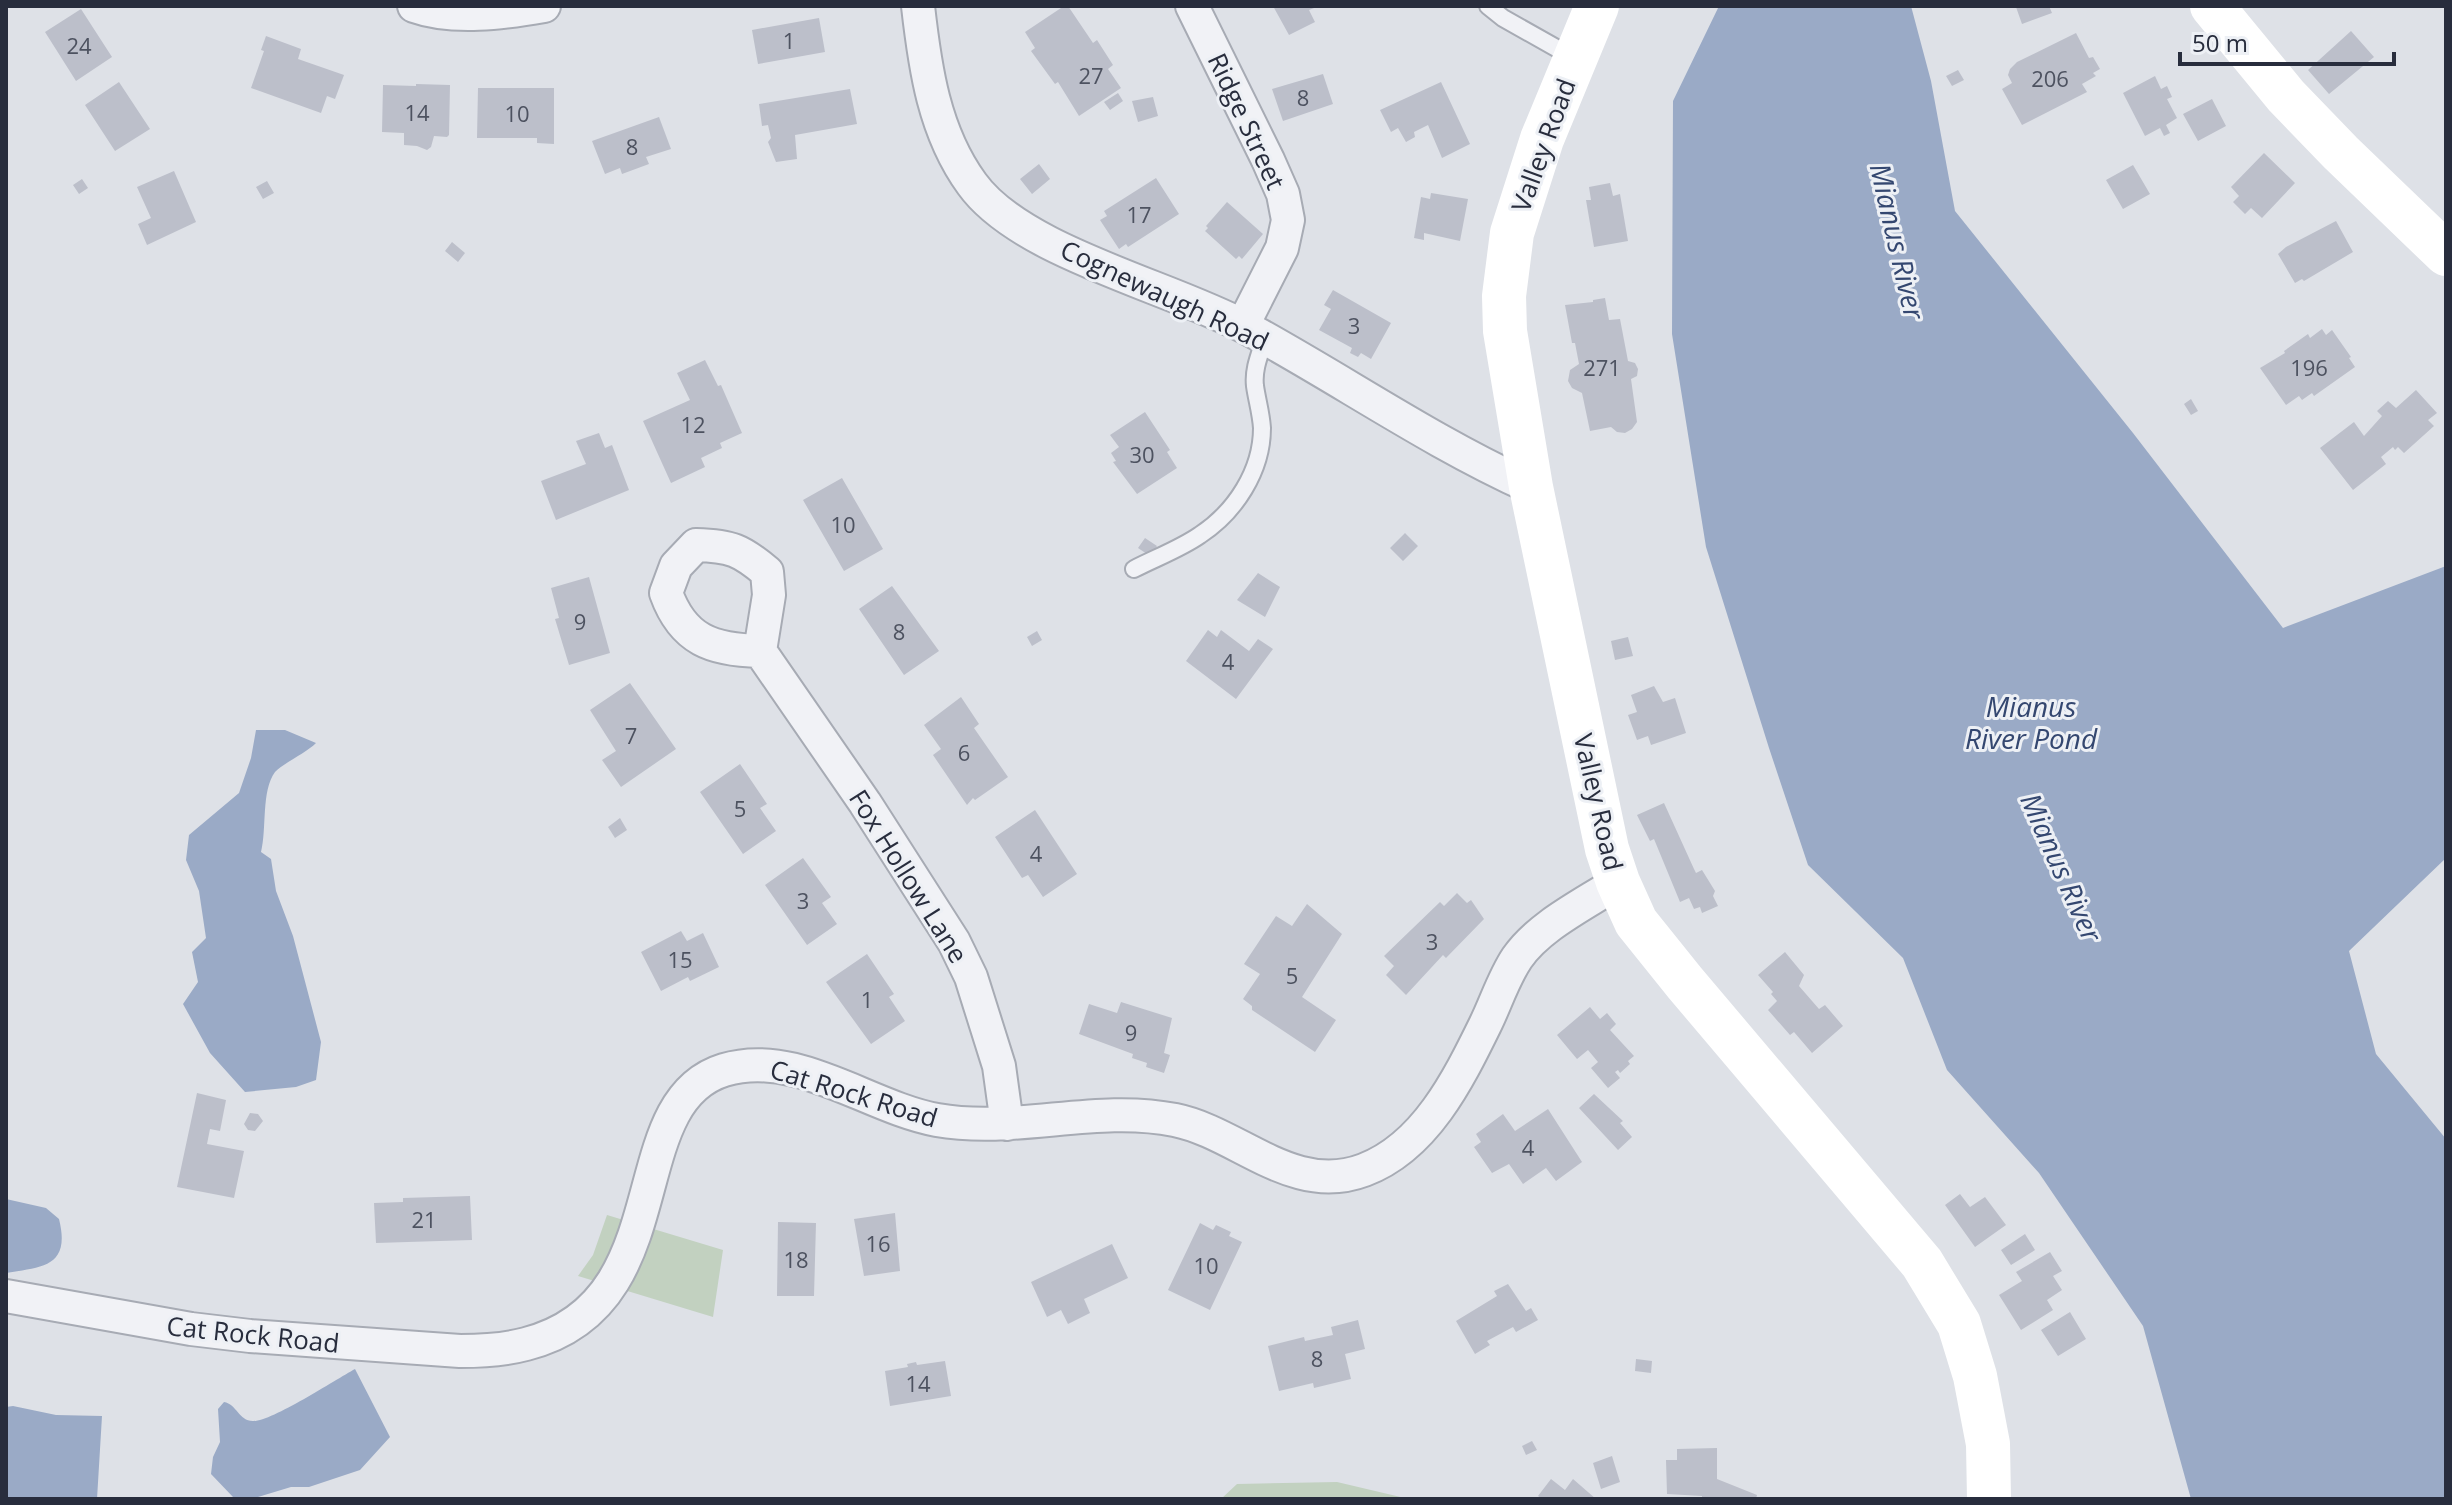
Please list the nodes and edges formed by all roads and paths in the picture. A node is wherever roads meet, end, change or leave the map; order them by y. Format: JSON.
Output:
{"nodes":[{"id":1,"x":414,"y":6,"type":"edge"},
{"id":2,"x":544,"y":6,"type":"edge"},
{"id":3,"x":918,"y":6,"type":"edge"},
{"id":4,"x":1192,"y":6,"type":"edge"},
{"id":5,"x":1488,"y":6,"type":"edge"},
{"id":6,"x":1597,"y":6,"type":"edge"},
{"id":7,"x":2212,"y":6,"type":"edge"},
{"id":8,"x":1576,"y":59,"type":"junction"},
{"id":9,"x":2446,"y":254,"type":"edge"},
{"id":10,"x":1254,"y":332,"type":"junction"},
{"id":11,"x":1531,"y":487,"type":"junction"},
{"id":12,"x":1134,"y":569,"type":"dead end"},
{"id":13,"x":760,"y":651,"type":"dead end"},
{"id":14,"x":1618,"y":882,"type":"junction"},
{"id":15,"x":1007,"y":1124,"type":"junction"},
{"id":16,"x":6,"y":1296,"type":"edge"},
{"id":17,"x":1989,"y":1499,"type":"edge"}],
"edges":[{"from":1,"to":2,"type":"street"},
{"from":3,"to":10,"type":"street","name":"Cognewaugh Road"},
{"from":4,"to":10,"type":"street","name":"Ridge Street"},
{"from":5,"to":8,"type":"lane"},
{"from":6,"to":8,"type":"main road","name":"Valley Road"},
{"from":7,"to":9,"type":"main road"},
{"from":8,"to":11,"type":"main road","name":"Valley Road"},
{"from":10,"to":11,"type":"street","name":"Cognewaugh Road"},
{"from":10,"to":12,"type":"lane"},
{"from":11,"to":14,"type":"main road","name":"Valley Road"},
{"from":13,"to":15,"type":"street","name":"Fox Hollow Lane"},
{"from":14,"to":15,"type":"street","name":"Cat Rock Road"},
{"from":14,"to":17,"type":"main road","name":"Valley Road"},
{"from":15,"to":16,"type":"street","name":"Cat Rock Road"}]}
